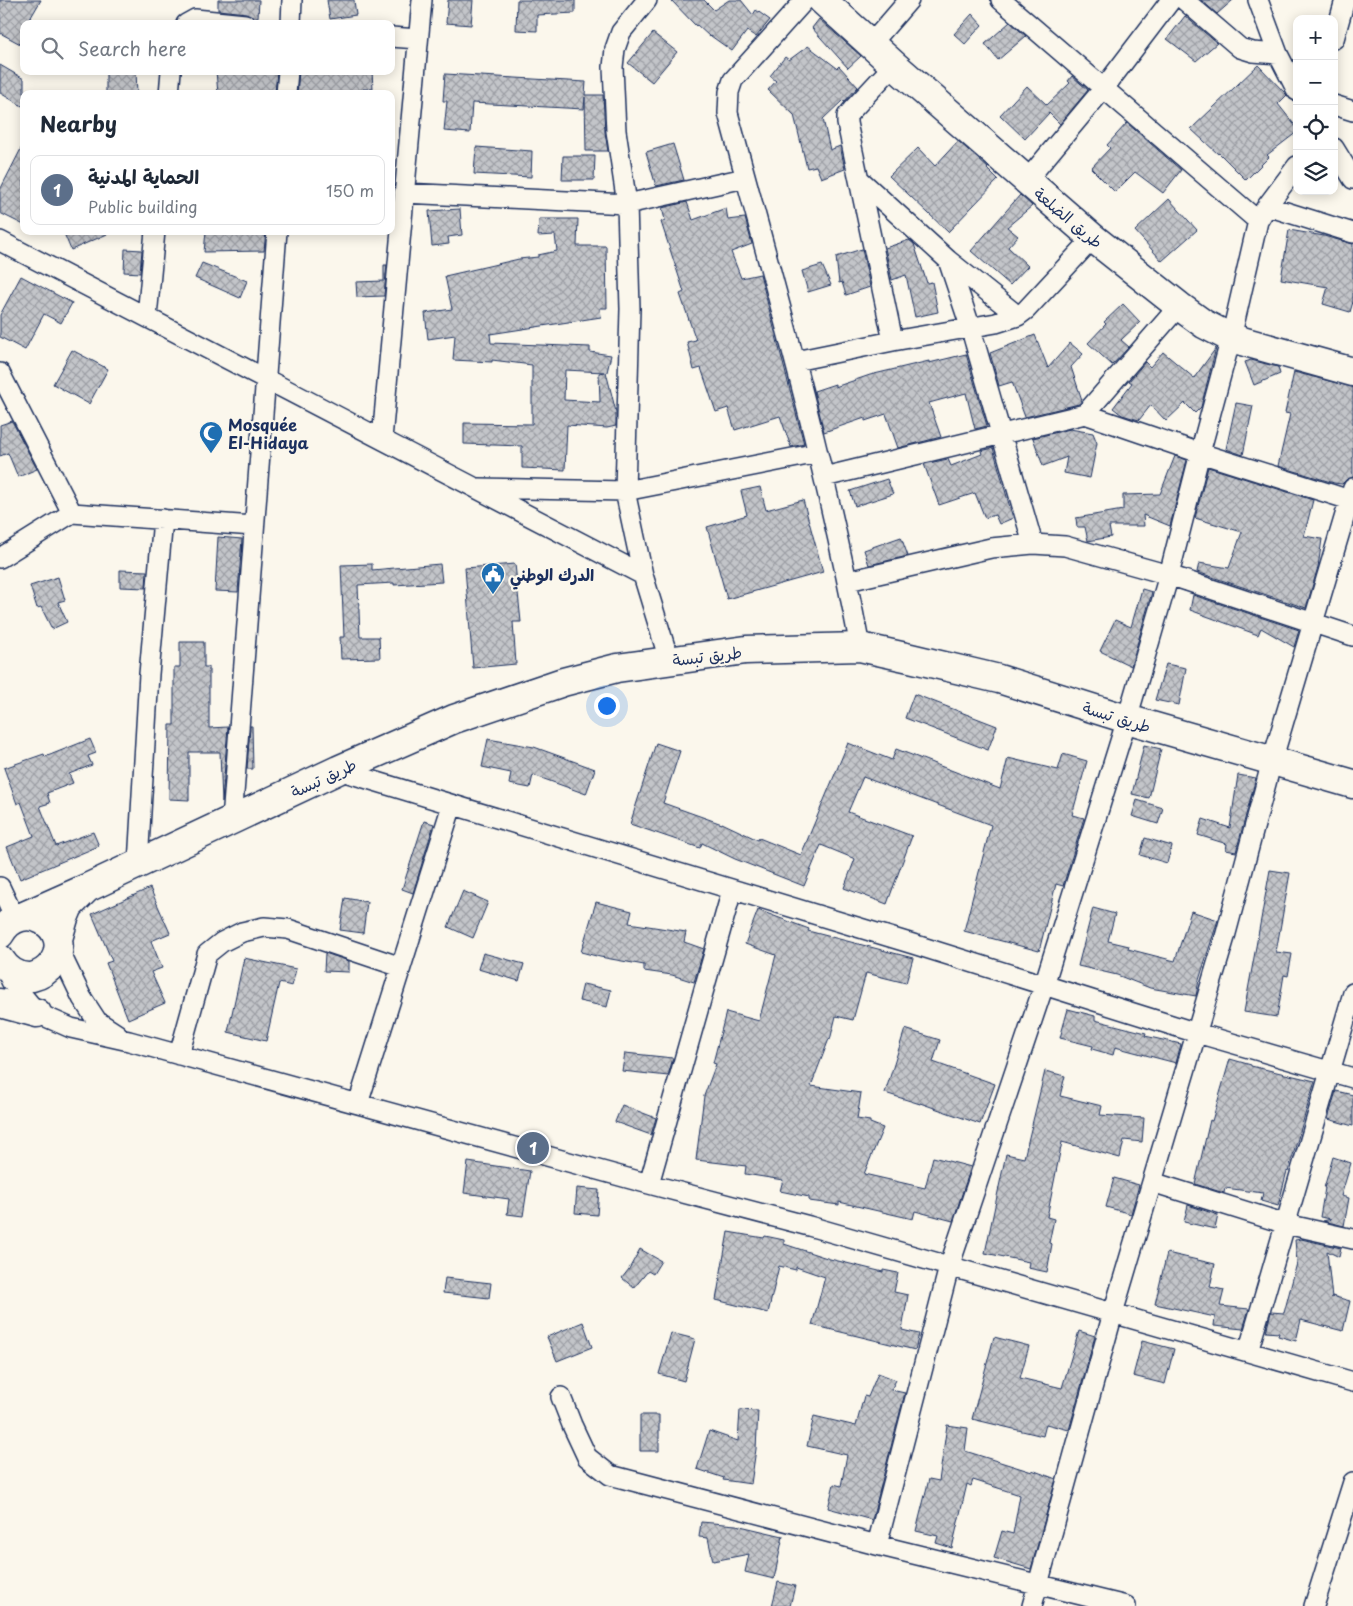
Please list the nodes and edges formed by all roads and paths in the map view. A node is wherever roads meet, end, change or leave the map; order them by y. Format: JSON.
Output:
{"nodes":[{"id":1,"x":292,"y":0,"type":"edge"},
{"id":2,"x":422,"y":0,"type":"edge"},
{"id":3,"x":647,"y":0,"type":"edge"},
{"id":4,"x":805,"y":0,"type":"edge"},
{"id":5,"x":822,"y":0,"type":"edge"},
{"id":6,"x":909,"y":0,"type":"edge"},
{"id":7,"x":1001,"y":0,"type":"edge"},
{"id":8,"x":1171,"y":0,"type":"edge"},
{"id":9,"x":1184,"y":0,"type":"edge"},
{"id":10,"x":1258,"y":0,"type":"edge"},
{"id":11,"x":1346,"y":0,"type":"edge"},
{"id":12,"x":291,"y":20,"type":"edge"},
{"id":13,"x":1338,"y":26,"type":"edge"},
{"id":14,"x":395,"y":37,"type":"edge"},
{"id":15,"x":418,"y":39,"type":"junction"},
{"id":16,"x":871,"y":44,"type":"junction"},
{"id":17,"x":1278,"y":54,"type":"junction"},
{"id":18,"x":894,"y":65,"type":"junction"},
{"id":19,"x":171,"y":75,"type":"edge"},
{"id":20,"x":288,"y":75,"type":"edge"},
{"id":21,"x":1293,"y":83,"type":"edge"},
{"id":22,"x":1104,"y":88,"type":"junction"},
{"id":23,"x":169,"y":90,"type":"edge"},
{"id":24,"x":286,"y":90,"type":"edge"},
{"id":25,"x":1338,"y":106,"type":"edge"},
{"id":26,"x":1353,"y":111,"type":"edge"},
{"id":27,"x":1335,"y":150,"type":"edge"},
{"id":28,"x":1293,"y":171,"type":"edge"},
{"id":29,"x":745,"y":178,"type":"junction"},
{"id":30,"x":859,"y":179,"type":"junction"},
{"id":31,"x":1353,"y":179,"type":"edge"},
{"id":32,"x":1027,"y":180,"type":"junction"},
{"id":33,"x":404,"y":193,"type":"junction"},
{"id":34,"x":627,"y":204,"type":"junction"},
{"id":35,"x":1262,"y":213,"type":"junction"},
{"id":36,"x":1353,"y":233,"type":"edge"},
{"id":37,"x":155,"y":235,"type":"edge"},
{"id":38,"x":277,"y":235,"type":"edge"},
{"id":39,"x":1093,"y":238,"type":"junction"},
{"id":40,"x":0,"y":241,"type":"edge"},
{"id":41,"x":948,"y":260,"type":"junction"},
{"id":42,"x":1179,"y":306,"type":"junction"},
{"id":43,"x":147,"y":316,"type":"junction"},
{"id":44,"x":1018,"y":316,"type":"junction"},
{"id":45,"x":970,"y":326,"type":"junction"},
{"id":46,"x":1231,"y":338,"type":"junction"},
{"id":47,"x":893,"y":341,"type":"junction"},
{"id":48,"x":795,"y":361,"type":"junction"},
{"id":49,"x":1353,"y":372,"type":"edge"},
{"id":50,"x":0,"y":373,"type":"edge"},
{"id":51,"x":264,"y":378,"type":"junction"},
{"id":52,"x":1085,"y":414,"type":"junction"},
{"id":53,"x":1001,"y":434,"type":"junction"},
{"id":54,"x":382,"y":439,"type":"junction"},
{"id":55,"x":818,"y":452,"type":"junction"},
{"id":56,"x":1200,"y":453,"type":"junction"},
{"id":57,"x":824,"y":477,"type":"junction"},
{"id":58,"x":475,"y":488,"type":"junction"},
{"id":59,"x":624,"y":491,"type":"junction"},
{"id":60,"x":1352,"y":496,"type":"edge"},
{"id":61,"x":72,"y":512,"type":"junction"},
{"id":62,"x":163,"y":519,"type":"junction"},
{"id":63,"x":254,"y":526,"type":"junction"},
{"id":64,"x":1033,"y":544,"type":"junction"},
{"id":65,"x":0,"y":557,"type":"edge"},
{"id":66,"x":1169,"y":575,"type":"junction"},
{"id":67,"x":642,"y":576,"type":"junction"},
{"id":68,"x":848,"y":581,"type":"junction"},
{"id":69,"x":1312,"y":623,"type":"junction"},
{"id":70,"x":1353,"y":636,"type":"edge"},
{"id":71,"x":860,"y":647,"type":"junction"},
{"id":72,"x":669,"y":660,"type":"junction"},
{"id":73,"x":1127,"y":719,"type":"junction"},
{"id":74,"x":1272,"y":761,"type":"junction"},
{"id":75,"x":338,"y":770,"type":"junction"},
{"id":76,"x":1353,"y":784,"type":"edge"},
{"id":77,"x":452,"y":805,"type":"junction"},
{"id":78,"x":232,"y":820,"type":"junction"},
{"id":79,"x":138,"y":864,"type":"junction"},
{"id":80,"x":0,"y":886,"type":"edge"},
{"id":81,"x":87,"y":888,"type":"junction"},
{"id":82,"x":732,"y":890,"type":"junction"},
{"id":83,"x":9,"y":925,"type":"edge"},
{"id":84,"x":58,"y":944,"type":"junction"},
{"id":85,"x":401,"y":967,"type":"junction"},
{"id":86,"x":6,"y":978,"type":"edge"},
{"id":87,"x":1044,"y":984,"type":"junction"},
{"id":88,"x":1353,"y":993,"type":"edge"},
{"id":89,"x":37,"y":1013,"type":"joint"},
{"id":90,"x":1197,"y":1033,"type":"junction"},
{"id":91,"x":129,"y":1041,"type":"junction"},
{"id":92,"x":179,"y":1055,"type":"junction"},
{"id":93,"x":1330,"y":1071,"type":"junction"},
{"id":94,"x":1353,"y":1078,"type":"edge"},
{"id":95,"x":358,"y":1104,"type":"junction"},
{"id":96,"x":1152,"y":1182,"type":"junction"},
{"id":97,"x":649,"y":1184,"type":"junction"},
{"id":98,"x":1286,"y":1224,"type":"junction"},
{"id":99,"x":1353,"y":1239,"type":"edge"},
{"id":100,"x":949,"y":1267,"type":"junction"},
{"id":101,"x":1113,"y":1314,"type":"junction"},
{"id":102,"x":1248,"y":1352,"type":"junction"},
{"id":103,"x":1353,"y":1382,"type":"edge"},
{"id":104,"x":561,"y":1396,"type":"dead end"},
{"id":105,"x":1353,"y":1482,"type":"edge"},
{"id":106,"x":877,"y":1544,"type":"junction"},
{"id":107,"x":1038,"y":1584,"type":"junction"},
{"id":108,"x":1032,"y":1606,"type":"edge"},
{"id":109,"x":1126,"y":1606,"type":"edge"},
{"id":110,"x":1314,"y":1606,"type":"edge"}],
"edges":[{"from":1,"to":12,"type":"street"},
{"from":2,"to":15,"type":"street"},
{"from":3,"to":34,"type":"street"},
{"from":4,"to":29,"type":"street"},
{"from":5,"to":16,"type":"main road","name":"طريق الضلعة"},
{"from":6,"to":16,"type":"street"},
{"from":7,"to":22,"type":"street"},
{"from":8,"to":22,"type":"street"},
{"from":9,"to":17,"type":"street"},
{"from":10,"to":17,"type":"street"},
{"from":11,"to":13,"type":"street"},
{"from":14,"to":15,"type":"street"},
{"from":15,"to":33,"type":"street"},
{"from":16,"to":18,"type":"main road","name":"طريق الضلعة"},
{"from":17,"to":21,"type":"street"},
{"from":18,"to":30,"type":"street"},
{"from":18,"to":32,"type":"main road","name":"طريق الضلعة"},
{"from":19,"to":23,"type":"street"},
{"from":20,"to":24,"type":"street"},
{"from":22,"to":32,"type":"street"},
{"from":22,"to":35,"type":"street"},
{"from":25,"to":26,"type":"street"},
{"from":27,"to":31,"type":"street"},
{"from":28,"to":35,"type":"street"},
{"from":29,"to":34,"type":"street"},
{"from":29,"to":48,"type":"street"},
{"from":30,"to":41,"type":"street"},
{"from":30,"to":47,"type":"street"},
{"from":32,"to":39,"type":"main road","name":"طريق الضلعة"},
{"from":33,"to":34,"type":"street"},
{"from":33,"to":54,"type":"street"},
{"from":34,"to":59,"type":"street"},
{"from":35,"to":36,"type":"street"},
{"from":35,"to":46,"type":"street"},
{"from":37,"to":43,"type":"street"},
{"from":38,"to":51,"type":"street"},
{"from":39,"to":42,"type":"main road","name":"طريق الضلعة"},
{"from":39,"to":44,"type":"street"},
{"from":40,"to":43,"type":"street"},
{"from":41,"to":44,"type":"street"},
{"from":41,"to":45,"type":"street"},
{"from":42,"to":46,"type":"main road","name":"طريق الضلعة"},
{"from":42,"to":52,"type":"street"},
{"from":43,"to":51,"type":"street"},
{"from":44,"to":45,"type":"street"},
{"from":45,"to":47,"type":"street"},
{"from":45,"to":53,"type":"street"},
{"from":46,"to":49,"type":"main road","name":"طريق الضلعة"},
{"from":46,"to":56,"type":"street"},
{"from":47,"to":48,"type":"street"},
{"from":48,"to":55,"type":"street"},
{"from":50,"to":61,"type":"street"},
{"from":51,"to":54,"type":"street"},
{"from":51,"to":63,"type":"street"},
{"from":52,"to":53,"type":"street"},
{"from":52,"to":56,"type":"street"},
{"from":53,"to":57,"type":"street"},
{"from":53,"to":64,"type":"street"},
{"from":54,"to":58,"type":"street"},
{"from":55,"to":57,"type":"street"},
{"from":55,"to":59,"type":"street"},
{"from":56,"to":60,"type":"street"},
{"from":56,"to":66,"type":"street"},
{"from":57,"to":68,"type":"street"},
{"from":58,"to":59,"type":"street"},
{"from":58,"to":67,"type":"street"},
{"from":59,"to":67,"type":"street"},
{"from":60,"to":69,"type":"street"},
{"from":61,"to":62,"type":"street"},
{"from":61,"to":65,"type":"street"},
{"from":62,"to":63,"type":"street"},
{"from":62,"to":79,"type":"street"},
{"from":63,"to":78,"type":"street"},
{"from":64,"to":66,"type":"street"},
{"from":64,"to":68,"type":"street"},
{"from":66,"to":69,"type":"street"},
{"from":66,"to":73,"type":"street"},
{"from":67,"to":72,"type":"street"},
{"from":68,"to":71,"type":"street"},
{"from":69,"to":70,"type":"street"},
{"from":69,"to":74,"type":"street"},
{"from":71,"to":72,"type":"main road","name":"طريق تبسة"},
{"from":71,"to":73,"type":"main road","name":"طريق تبسة"},
{"from":72,"to":75,"type":"main road","name":"طريق تبسة"},
{"from":73,"to":74,"type":"main road","name":"طريق تبسة"},
{"from":73,"to":87,"type":"street"},
{"from":74,"to":76,"type":"main road","name":"طريق تبسة"},
{"from":74,"to":90,"type":"street"},
{"from":75,"to":77,"type":"street"},
{"from":75,"to":78,"type":"main road","name":"طريق تبسة"},
{"from":77,"to":82,"type":"street"},
{"from":77,"to":85,"type":"street"},
{"from":78,"to":79,"type":"main road","name":"طريق تبسة"},
{"from":79,"to":81,"type":"main road","name":"طريق تبسة"},
{"from":80,"to":83,"type":"street"},
{"from":81,"to":83,"type":"main road","name":"طريق تبسة"},
{"from":81,"to":84,"type":"main road"},
{"from":82,"to":87,"type":"street"},
{"from":82,"to":97,"type":"street"},
{"from":83,"to":84,"type":"main road"},
{"from":84,"to":86,"type":"main road"},
{"from":84,"to":91,"type":"street"},
{"from":85,"to":92,"type":"street"},
{"from":85,"to":95,"type":"street"},
{"from":86,"to":89,"type":"main road"},
{"from":87,"to":90,"type":"street"},
{"from":87,"to":100,"type":"street"},
{"from":88,"to":93,"type":"street"},
{"from":89,"to":91,"type":"street"},
{"from":90,"to":93,"type":"street"},
{"from":90,"to":96,"type":"street"},
{"from":91,"to":92,"type":"street"},
{"from":92,"to":95,"type":"street"},
{"from":93,"to":94,"type":"street"},
{"from":93,"to":98,"type":"street"},
{"from":95,"to":97,"type":"street"},
{"from":96,"to":98,"type":"street"},
{"from":96,"to":101,"type":"street"},
{"from":97,"to":100,"type":"street"},
{"from":98,"to":99,"type":"street"},
{"from":98,"to":102,"type":"street"},
{"from":100,"to":101,"type":"street"},
{"from":100,"to":106,"type":"street"},
{"from":101,"to":102,"type":"street"},
{"from":101,"to":107,"type":"street"},
{"from":102,"to":103,"type":"street"},
{"from":104,"to":106,"type":"street"},
{"from":105,"to":110,"type":"street"},
{"from":106,"to":107,"type":"street"},
{"from":107,"to":108,"type":"street"},
{"from":107,"to":109,"type":"street"}]}
